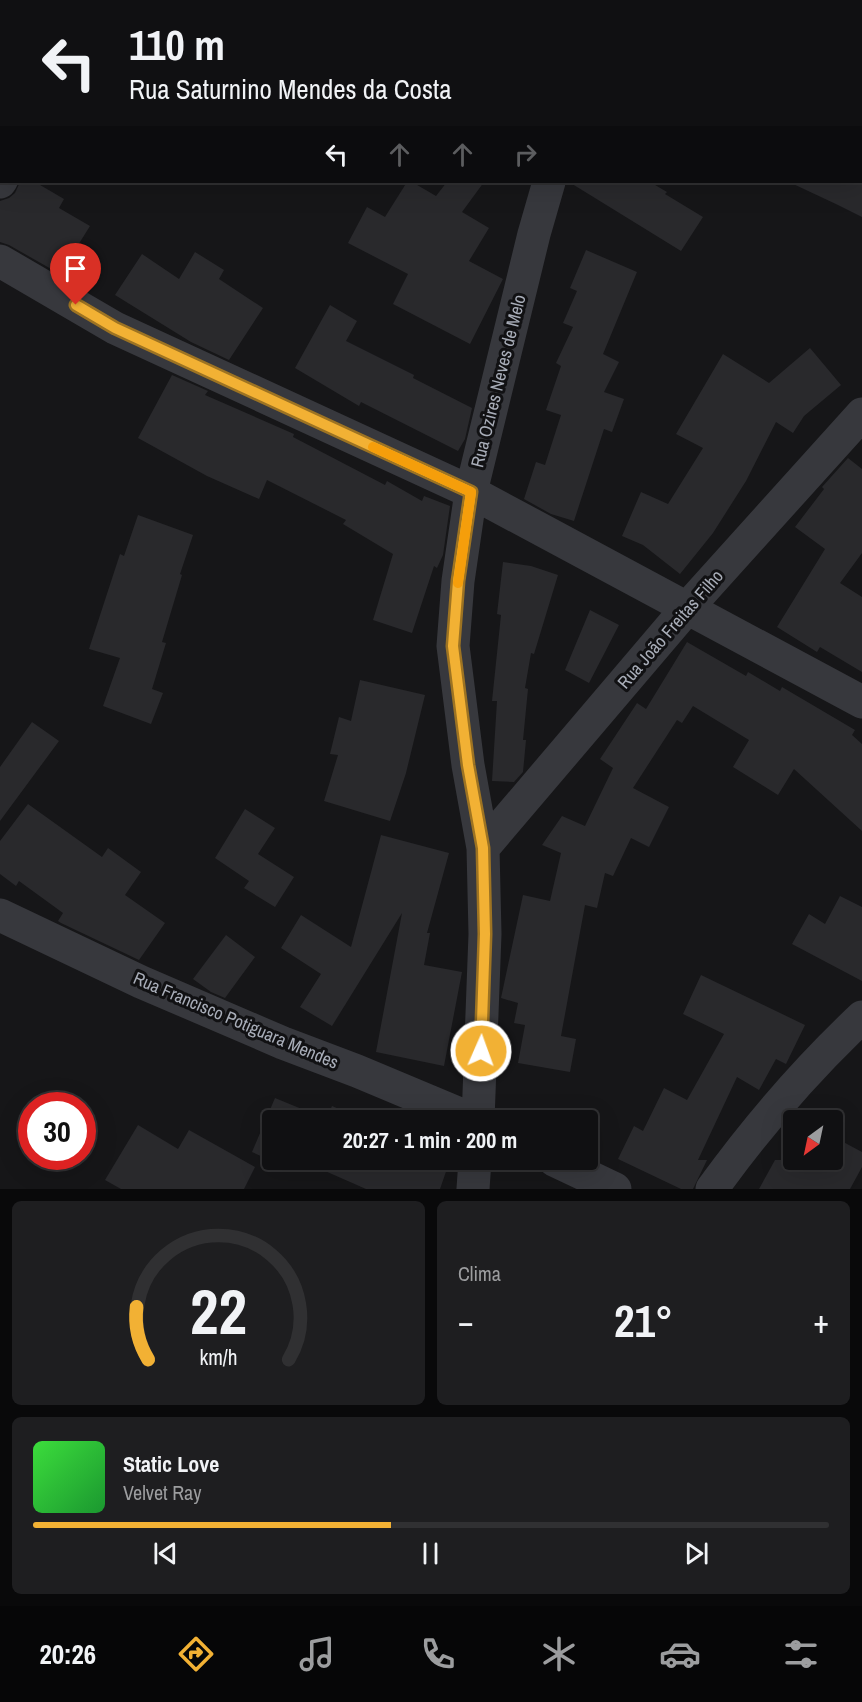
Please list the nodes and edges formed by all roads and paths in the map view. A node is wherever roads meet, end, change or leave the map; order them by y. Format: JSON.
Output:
{"nodes":[{"id":1,"x":549,"y":183,"type":"edge"},
{"id":2,"x":0,"y":261,"type":"edge"},
{"id":3,"x":862,"y":414,"type":"edge"},
{"id":4,"x":471,"y":492,"type":"junction"},
{"id":5,"x":688,"y":606,"type":"junction"},
{"id":6,"x":862,"y":702,"type":"edge"},
{"id":7,"x":483,"y":848,"type":"junction"},
{"id":8,"x":0,"y":915,"type":"edge"},
{"id":9,"x":862,"y":1017,"type":"edge"},
{"id":10,"x":452,"y":1110,"type":"edge"},
{"id":11,"x":476,"y":1110,"type":"edge"},
{"id":12,"x":474,"y":1170,"type":"edge"},
{"id":13,"x":575,"y":1170,"type":"edge"},
{"id":14,"x":473,"y":1189,"type":"edge"},
{"id":15,"x":615,"y":1189,"type":"edge"},
{"id":16,"x":712,"y":1189,"type":"edge"}],
"edges":[{"from":1,"to":4,"type":"street","name":"Rua Ozires Neves de Melo"},
{"from":2,"to":4,"type":"street"},
{"from":3,"to":5,"type":"street","name":"Rua João Freitas Filho"},
{"from":4,"to":5,"type":"street"},
{"from":4,"to":7,"type":"street","name":"Rua Ozires Neves de Melo"},
{"from":5,"to":6,"type":"street"},
{"from":5,"to":7,"type":"street","name":"Rua João Freitas Filho"},
{"from":7,"to":11,"type":"street","name":"Rua Ozires Neves de Melo"},
{"from":8,"to":10,"type":"street","name":"Rua Francisco Potiguara Mendes"},
{"from":9,"to":16,"type":"street"},
{"from":12,"to":14,"type":"street"},
{"from":13,"to":15,"type":"street"}]}
